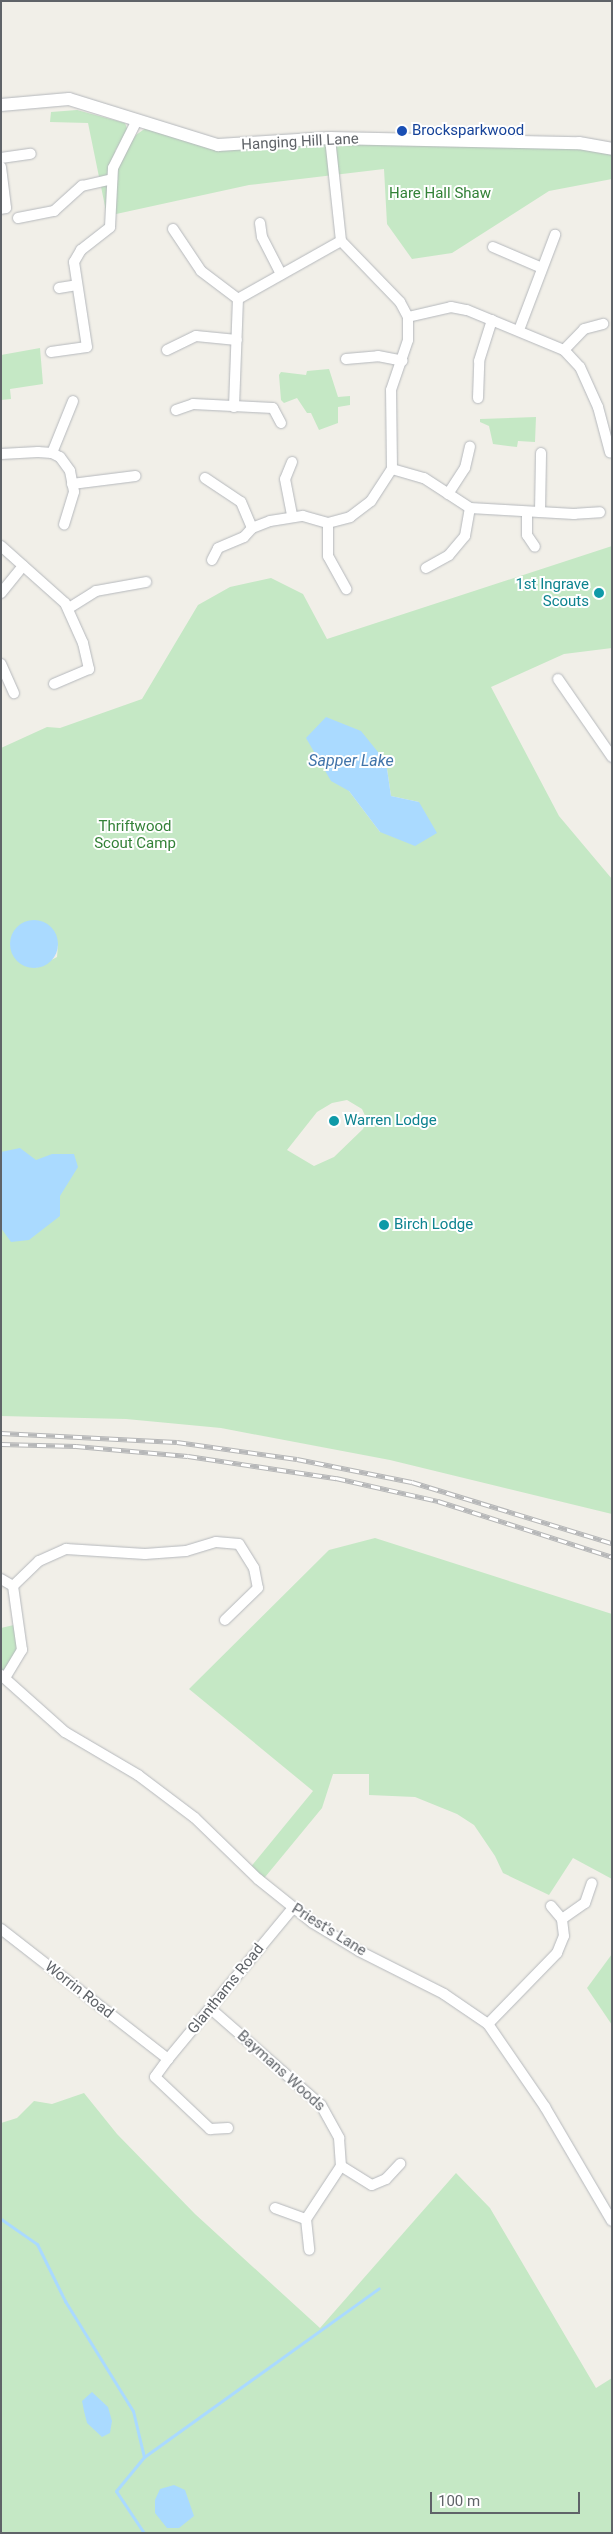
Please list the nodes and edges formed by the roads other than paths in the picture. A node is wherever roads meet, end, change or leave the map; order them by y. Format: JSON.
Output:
{"nodes":[{"id":1,"x":1,"y":105,"type":"edge"},
{"id":2,"x":136,"y":120,"type":"junction"},
{"id":3,"x":330,"y":138,"type":"junction"},
{"id":4,"x":609,"y":147,"type":"edge"},
{"id":5,"x":31,"y":154,"type":"dead end"},
{"id":6,"x":1,"y":158,"type":"edge"},
{"id":7,"x":1,"y":167,"type":"edge"},
{"id":8,"x":112,"y":179,"type":"junction"},
{"id":9,"x":1,"y":209,"type":"edge"},
{"id":10,"x":18,"y":218,"type":"dead end"},
{"id":11,"x":260,"y":223,"type":"dead end"},
{"id":12,"x":173,"y":229,"type":"dead end"},
{"id":13,"x":555,"y":235,"type":"dead end"},
{"id":14,"x":341,"y":241,"type":"junction"},
{"id":15,"x":492,"y":247,"type":"dead end"},
{"id":16,"x":542,"y":268,"type":"junction"},
{"id":17,"x":281,"y":274,"type":"junction"},
{"id":18,"x":77,"y":286,"type":"junction"},
{"id":19,"x":59,"y":288,"type":"dead end"},
{"id":20,"x":238,"y":299,"type":"junction"},
{"id":21,"x":408,"y":317,"type":"junction"},
{"id":22,"x":492,"y":320,"type":"junction"},
{"id":23,"x":603,"y":324,"type":"dead end"},
{"id":24,"x":519,"y":330,"type":"junction"},
{"id":25,"x":237,"y":340,"type":"junction"},
{"id":26,"x":167,"y":350,"type":"dead end"},
{"id":27,"x":564,"y":350,"type":"junction"},
{"id":28,"x":51,"y":352,"type":"dead end"},
{"id":29,"x":346,"y":359,"type":"dead end"},
{"id":30,"x":403,"y":361,"type":"junction"},
{"id":31,"x":478,"y":398,"type":"dead end"},
{"id":32,"x":73,"y":401,"type":"dead end"},
{"id":33,"x":234,"y":407,"type":"junction"},
{"id":34,"x":176,"y":410,"type":"dead end"},
{"id":35,"x":281,"y":423,"type":"dead end"},
{"id":36,"x":470,"y":447,"type":"dead end"},
{"id":37,"x":610,"y":452,"type":"dead end"},
{"id":38,"x":52,"y":453,"type":"junction"},
{"id":39,"x":542,"y":453,"type":"dead end"},
{"id":40,"x":1,"y":454,"type":"edge"},
{"id":41,"x":292,"y":462,"type":"dead end"},
{"id":42,"x":392,"y":469,"type":"junction"},
{"id":43,"x":135,"y":476,"type":"dead end"},
{"id":44,"x":206,"y":478,"type":"dead end"},
{"id":45,"x":72,"y":484,"type":"junction"},
{"id":46,"x":448,"y":494,"type":"junction"},
{"id":47,"x":470,"y":508,"type":"junction"},
{"id":48,"x":527,"y":512,"type":"junction"},
{"id":49,"x":540,"y":512,"type":"junction"},
{"id":50,"x":600,"y":512,"type":"dead end"},
{"id":51,"x":292,"y":516,"type":"junction"},
{"id":52,"x":328,"y":523,"type":"junction"},
{"id":53,"x":64,"y":524,"type":"dead end"},
{"id":54,"x":252,"y":528,"type":"junction"},
{"id":55,"x":1,"y":546,"type":"edge"},
{"id":56,"x":535,"y":547,"type":"dead end"},
{"id":57,"x":212,"y":560,"type":"dead end"},
{"id":58,"x":23,"y":566,"type":"junction"},
{"id":59,"x":426,"y":568,"type":"dead end"},
{"id":60,"x":146,"y":582,"type":"dead end"},
{"id":61,"x":346,"y":589,"type":"dead end"},
{"id":62,"x":1,"y":593,"type":"edge"},
{"id":63,"x":69,"y":608,"type":"junction"},
{"id":64,"x":1,"y":664,"type":"edge"},
{"id":65,"x":558,"y":680,"type":"dead end"},
{"id":66,"x":54,"y":684,"type":"dead end"},
{"id":67,"x":14,"y":692,"type":"dead end"},
{"id":68,"x":612,"y":757,"type":"edge"},
{"id":69,"x":1,"y":1579,"type":"edge"},
{"id":70,"x":13,"y":1586,"type":"junction"},
{"id":71,"x":225,"y":1620,"type":"dead end"},
{"id":72,"x":3,"y":1676,"type":"edge"},
{"id":73,"x":592,"y":1883,"type":"dead end"},
{"id":74,"x":551,"y":1906,"type":"dead end"},
{"id":75,"x":293,"y":1908,"type":"junction"},
{"id":76,"x":562,"y":1919,"type":"junction"},
{"id":77,"x":1,"y":1929,"type":"edge"},
{"id":78,"x":210,"y":2009,"type":"junction"},
{"id":79,"x":488,"y":2024,"type":"junction"},
{"id":80,"x":168,"y":2059,"type":"junction"},
{"id":81,"x":228,"y":2128,"type":"dead end"},
{"id":82,"x":400,"y":2164,"type":"dead end"},
{"id":83,"x":341,"y":2166,"type":"junction"},
{"id":84,"x":276,"y":2208,"type":"dead end"},
{"id":85,"x":306,"y":2219,"type":"junction"},
{"id":86,"x":612,"y":2221,"type":"edge"},
{"id":87,"x":309,"y":2250,"type":"dead end"}],
"edges":[{"from":1,"to":2,"type":"street","name":"Hanging Hill Lane"},
{"from":2,"to":3,"type":"street","name":"Hanging Hill Lane"},
{"from":2,"to":8,"type":"street"},
{"from":3,"to":4,"type":"street","name":"Hanging Hill Lane"},
{"from":3,"to":14,"type":"street"},
{"from":5,"to":6,"type":"street"},
{"from":7,"to":9,"type":"street"},
{"from":8,"to":10,"type":"street"},
{"from":8,"to":18,"type":"street"},
{"from":11,"to":17,"type":"street"},
{"from":12,"to":20,"type":"street"},
{"from":13,"to":16,"type":"street"},
{"from":14,"to":17,"type":"street"},
{"from":14,"to":21,"type":"street"},
{"from":15,"to":16,"type":"street"},
{"from":16,"to":24,"type":"street"},
{"from":17,"to":20,"type":"street"},
{"from":18,"to":19,"type":"street"},
{"from":18,"to":28,"type":"street"},
{"from":20,"to":25,"type":"street"},
{"from":21,"to":22,"type":"street"},
{"from":21,"to":30,"type":"street"},
{"from":22,"to":24,"type":"street"},
{"from":22,"to":31,"type":"street"},
{"from":23,"to":27,"type":"street"},
{"from":24,"to":27,"type":"street"},
{"from":25,"to":26,"type":"street"},
{"from":25,"to":33,"type":"street"},
{"from":27,"to":37,"type":"street"},
{"from":29,"to":30,"type":"street"},
{"from":30,"to":42,"type":"street"},
{"from":32,"to":38,"type":"street"},
{"from":33,"to":34,"type":"street"},
{"from":33,"to":35,"type":"street"},
{"from":36,"to":46,"type":"street"},
{"from":38,"to":40,"type":"street"},
{"from":38,"to":45,"type":"street"},
{"from":39,"to":49,"type":"street"},
{"from":41,"to":51,"type":"street"},
{"from":42,"to":46,"type":"street"},
{"from":42,"to":52,"type":"street"},
{"from":43,"to":45,"type":"street"},
{"from":44,"to":54,"type":"street"},
{"from":45,"to":53,"type":"street"},
{"from":46,"to":47,"type":"street"},
{"from":47,"to":48,"type":"street"},
{"from":47,"to":59,"type":"street"},
{"from":48,"to":49,"type":"street"},
{"from":48,"to":56,"type":"street"},
{"from":49,"to":50,"type":"street"},
{"from":51,"to":52,"type":"street"},
{"from":51,"to":54,"type":"street"},
{"from":52,"to":61,"type":"street"},
{"from":54,"to":57,"type":"street"},
{"from":55,"to":58,"type":"street"},
{"from":58,"to":62,"type":"street"},
{"from":58,"to":63,"type":"street"},
{"from":60,"to":63,"type":"street"},
{"from":63,"to":66,"type":"street"},
{"from":64,"to":67,"type":"street"},
{"from":65,"to":68,"type":"street"},
{"from":69,"to":70,"type":"street"},
{"from":70,"to":71,"type":"street"},
{"from":70,"to":72,"type":"street"},
{"from":72,"to":75,"type":"street","name":"Priest's Lane"},
{"from":73,"to":76,"type":"street"},
{"from":74,"to":76,"type":"street"},
{"from":75,"to":78,"type":"street","name":"Glanthams Road"},
{"from":75,"to":79,"type":"street","name":"Priest's Lane"},
{"from":76,"to":79,"type":"street"},
{"from":77,"to":80,"type":"street","name":"Worrin Road"},
{"from":78,"to":80,"type":"street","name":"Glanthams Road"},
{"from":78,"to":83,"type":"street","name":"Baymans Woods"},
{"from":79,"to":86,"type":"street","name":"Priest's Lane"},
{"from":80,"to":81,"type":"street","name":"Glanthams Road"},
{"from":82,"to":83,"type":"street"},
{"from":83,"to":85,"type":"street"},
{"from":84,"to":85,"type":"street"},
{"from":85,"to":87,"type":"street"}]}
